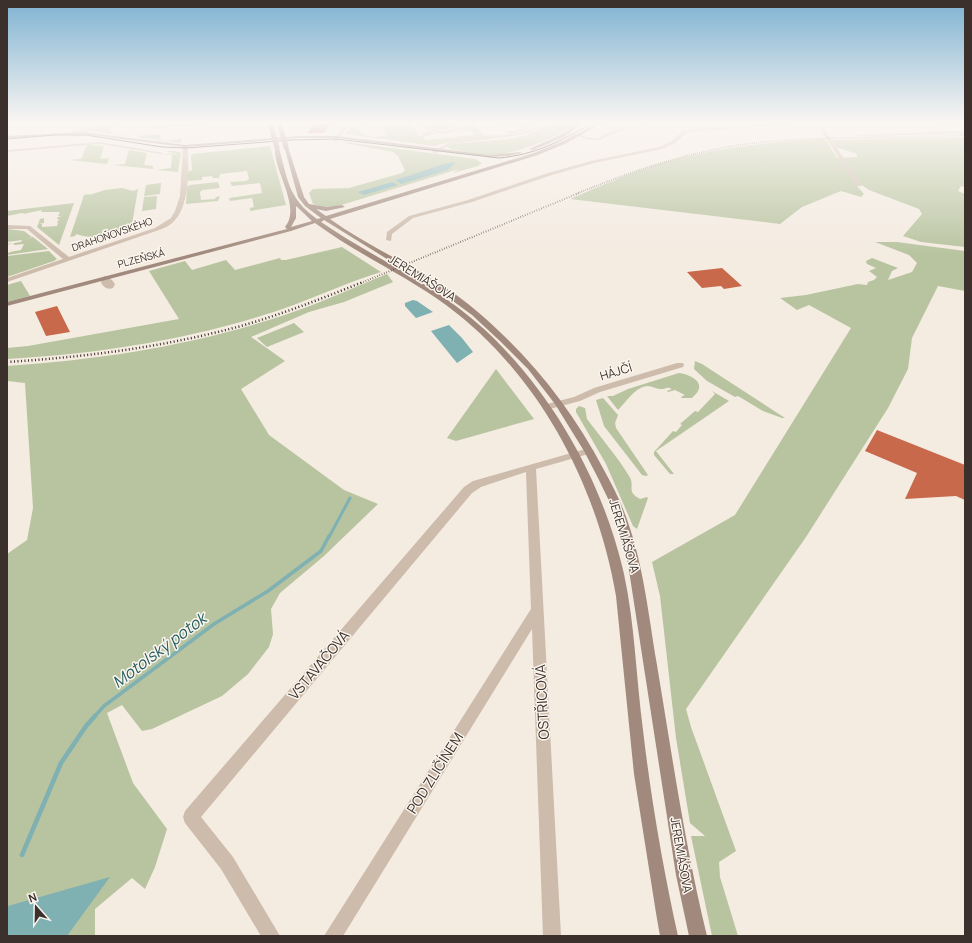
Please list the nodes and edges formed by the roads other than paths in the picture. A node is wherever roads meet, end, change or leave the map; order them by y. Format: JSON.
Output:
{"nodes":[{"id":1,"x":183,"y":167,"type":"edge"},
{"id":2,"x":283,"y":167,"type":"edge"},
{"id":3,"x":292,"y":167,"type":"edge"},
{"id":4,"x":470,"y":167,"type":"edge"},
{"id":5,"x":488,"y":167,"type":"edge"},
{"id":6,"x":575,"y":167,"type":"edge"},
{"id":7,"x":847,"y":167,"type":"edge"},
{"id":8,"x":859,"y":185,"type":"dead end"},
{"id":9,"x":292,"y":199,"type":"junction"},
{"id":10,"x":368,"y":201,"type":"junction"},
{"id":11,"x":307,"y":204,"type":"junction"},
{"id":12,"x":319,"y":218,"type":"junction"},
{"id":13,"x":7,"y":227,"type":"edge"},
{"id":14,"x":288,"y":228,"type":"junction"},
{"id":15,"x":281,"y":232,"type":"junction"},
{"id":16,"x":389,"y":240,"type":"dead end"},
{"id":17,"x":68,"y":259,"type":"junction"},
{"id":18,"x":7,"y":280,"type":"edge"},
{"id":19,"x":7,"y":304,"type":"edge"},
{"id":20,"x":680,"y":365,"type":"dead end"},
{"id":21,"x":559,"y":403,"type":"junction"},
{"id":22,"x":546,"y":407,"type":"junction"},
{"id":23,"x":589,"y":451,"type":"junction"},
{"id":24,"x":574,"y":454,"type":"junction"},
{"id":25,"x":531,"y":467,"type":"junction"},
{"id":26,"x":538,"y":609,"type":"junction"},
{"id":27,"x":271,"y":936,"type":"edge"},
{"id":28,"x":333,"y":936,"type":"edge"},
{"id":29,"x":552,"y":936,"type":"edge"},
{"id":30,"x":669,"y":936,"type":"edge"},
{"id":31,"x":698,"y":936,"type":"edge"}],
"edges":[{"from":1,"to":17,"type":"street","name":"DRAHOŇOVSKÉHO"},
{"from":2,"to":9,"type":"main road","bridge":true},
{"from":3,"to":11,"type":"main road","bridge":true},
{"from":4,"to":10,"type":"main road","name":"PLZEŇSKÁ"},
{"from":5,"to":12,"type":"main road","name":"PLZEŇSKÁ"},
{"from":6,"to":16,"type":"street"},
{"from":7,"to":8,"type":"street"},
{"from":9,"to":12,"type":"main road"},
{"from":9,"to":14,"type":"main road"},
{"from":10,"to":11,"type":"main road"},
{"from":10,"to":12,"type":"main road","name":"PLZEŇSKÁ"},
{"from":11,"to":12,"type":"main road"},
{"from":12,"to":14,"type":"main road","name":"PLZEŇSKÁ"},
{"from":12,"to":15,"type":"main road","name":"PLZEŇSKÁ"},
{"from":12,"to":21,"type":"main road","name":"JEREMIÁŠOVA"},
{"from":12,"to":22,"type":"main road","name":"JEREMIÁŠOVA"},
{"from":13,"to":17,"type":"street"},
{"from":14,"to":15,"type":"main road","name":"PLZEŇSKÁ"},
{"from":15,"to":19,"type":"main road","name":"PLZEŇSKÁ"},
{"from":17,"to":18,"type":"street","name":"DRAHOŇOVSKÉHO"},
{"from":20,"to":21,"type":"street","name":"HÁJČÍ"},
{"from":21,"to":22,"type":"street","name":"HÁJČÍ"},
{"from":21,"to":23,"type":"main road","name":"JEREMIÁŠOVA"},
{"from":22,"to":24,"type":"main road","name":"JEREMIÁŠOVA"},
{"from":23,"to":24,"type":"street","name":"VSTAVAČOVÁ"},
{"from":23,"to":31,"type":"main road","name":"JEREMIÁŠOVA"},
{"from":24,"to":25,"type":"street","name":"VSTAVAČOVÁ"},
{"from":24,"to":30,"type":"main road","name":"JEREMIÁŠOVA"},
{"from":25,"to":26,"type":"street","name":"OSTŘICOVÁ"},
{"from":25,"to":27,"type":"street","name":"VSTAVAČOVÁ"},
{"from":26,"to":28,"type":"street","name":"POD ZLIČÍNEM"},
{"from":26,"to":29,"type":"street","name":"OSTŘICOVÁ"}]}
